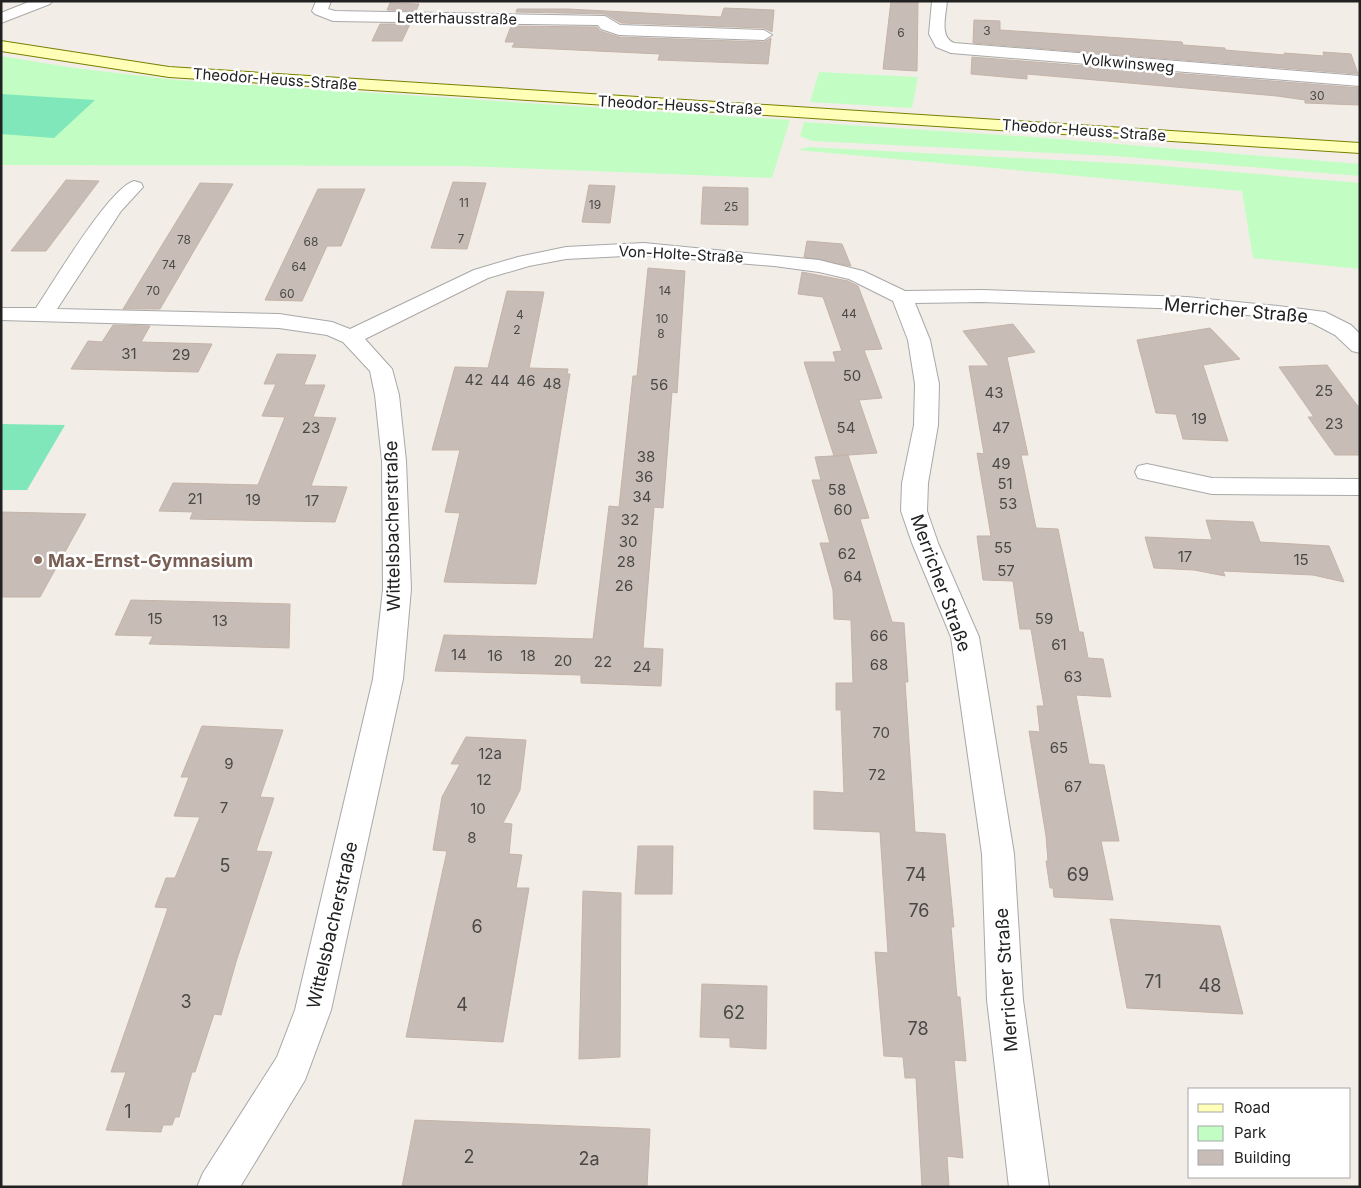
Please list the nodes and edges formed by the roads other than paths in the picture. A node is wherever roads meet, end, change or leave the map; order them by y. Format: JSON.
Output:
{"nodes":[{"id":1,"x":324,"y":1,"type":"edge"},
{"id":2,"x":940,"y":1,"type":"edge"},
{"id":3,"x":42,"y":2,"type":"edge"},
{"id":4,"x":1,"y":18,"type":"edge"},
{"id":5,"x":764,"y":35,"type":"dead end"},
{"id":6,"x":1,"y":46,"type":"edge"},
{"id":7,"x":1360,"y":81,"type":"edge"},
{"id":8,"x":1360,"y":148,"type":"edge"},
{"id":9,"x":134,"y":187,"type":"dead end"},
{"id":10,"x":902,"y":297,"type":"junction"},
{"id":11,"x":1,"y":314,"type":"edge"},
{"id":12,"x":42,"y":315,"type":"junction"},
{"id":13,"x":351,"y":337,"type":"junction"},
{"id":14,"x":1360,"y":346,"type":"edge"},
{"id":15,"x":1147,"y":472,"type":"dead end"},
{"id":16,"x":1360,"y":487,"type":"edge"},
{"id":17,"x":217,"y":1187,"type":"edge"},
{"id":18,"x":1029,"y":1187,"type":"edge"}],
"edges":[{"from":1,"to":5,"type":"street","name":"Letterhausstraße"},
{"from":2,"to":7,"type":"street","name":"Volkwinsweg"},
{"from":3,"to":4,"type":"street"},
{"from":6,"to":8,"type":"main road","name":"Theodor-Heuss-Straße"},
{"from":9,"to":12,"type":"street"},
{"from":10,"to":13,"type":"street","name":"Von-Holte-Straße"},
{"from":10,"to":14,"type":"street","name":"Merricher Straße"},
{"from":10,"to":18,"type":"street","name":"Merricher Straße"},
{"from":11,"to":12,"type":"street","name":"Wittelsbacherstraße"},
{"from":12,"to":13,"type":"street","name":"Wittelsbacherstraße"},
{"from":13,"to":17,"type":"street","name":"Wittelsbacherstraße"},
{"from":15,"to":16,"type":"street"}]}
